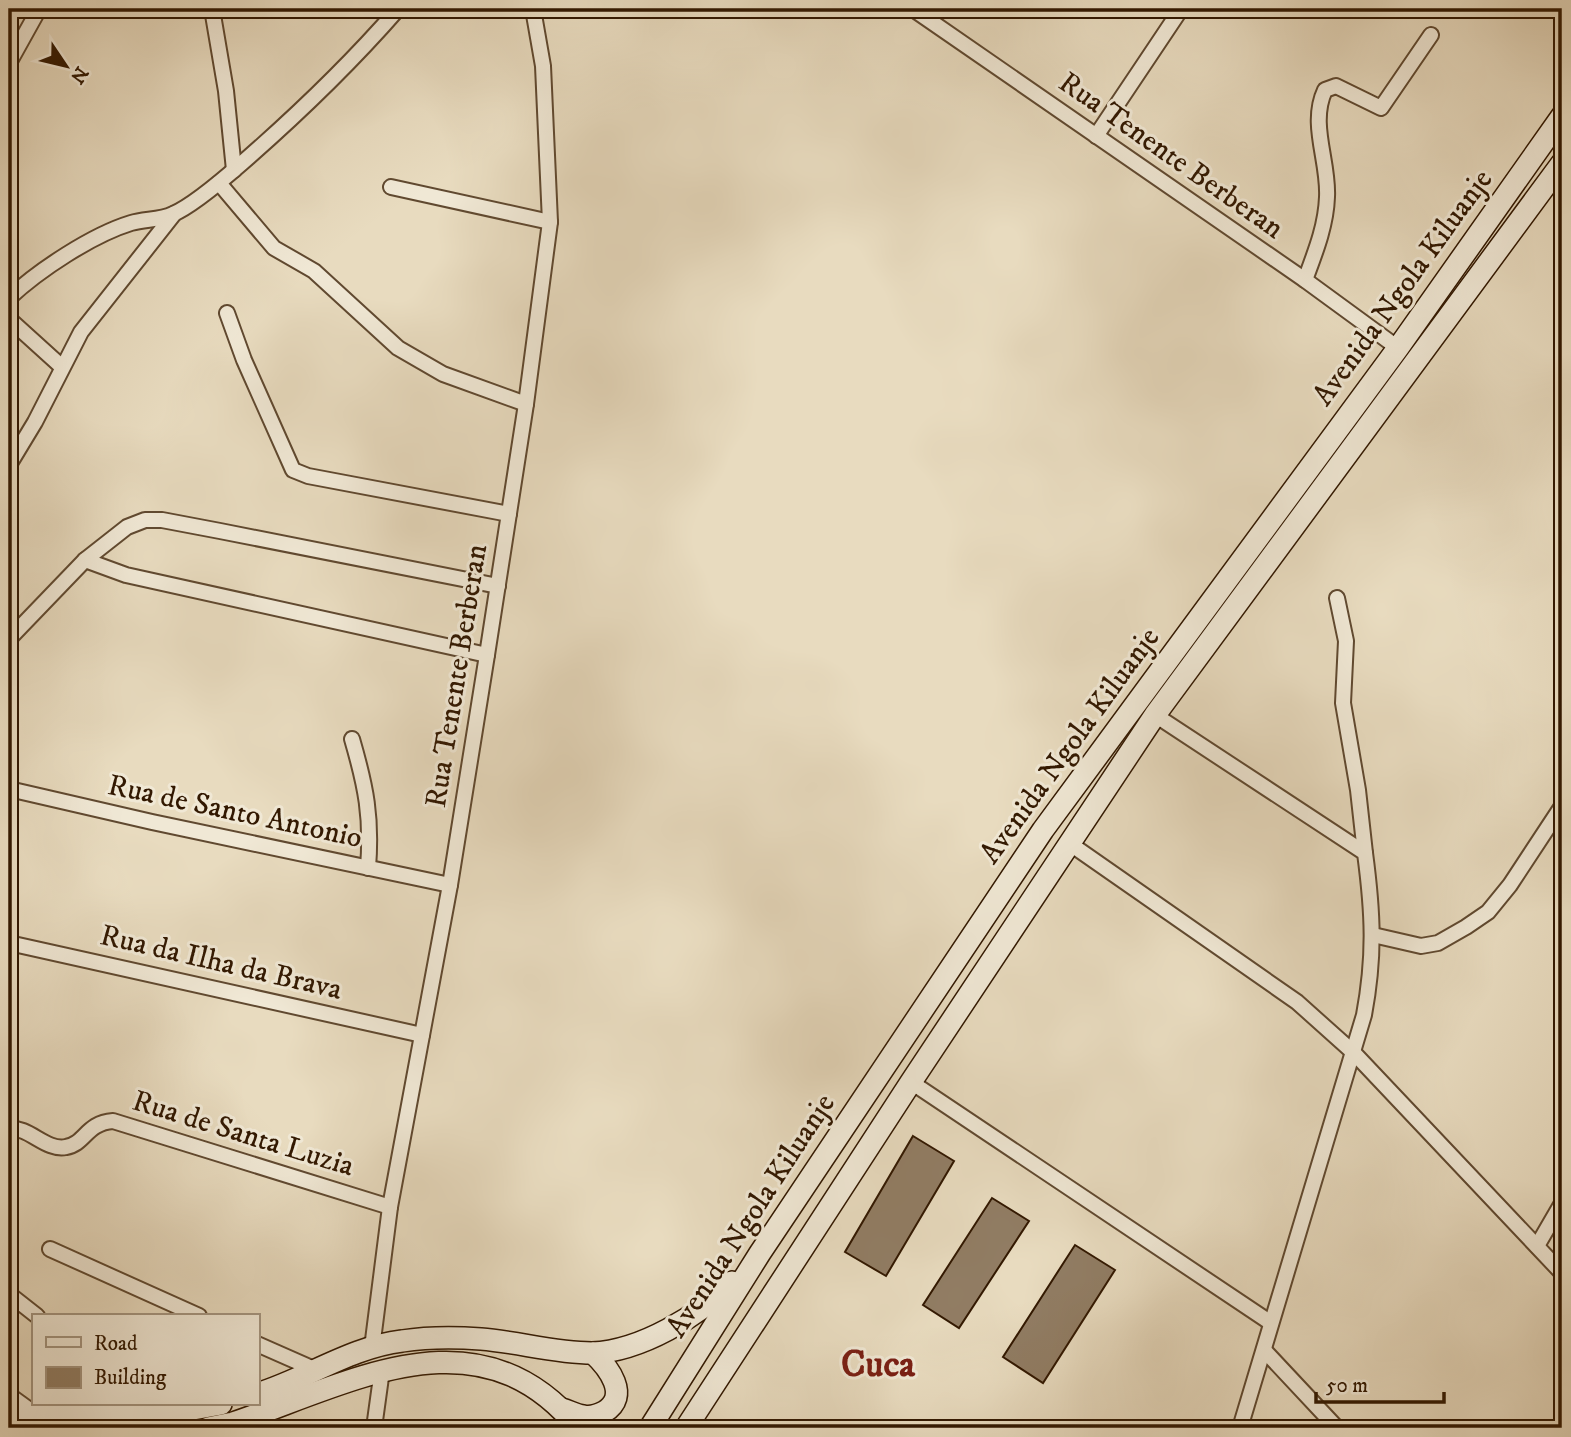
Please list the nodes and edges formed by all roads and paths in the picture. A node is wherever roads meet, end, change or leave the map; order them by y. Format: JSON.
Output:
{"nodes":[{"id":1,"x":38,"y":9,"type":"edge"},
{"id":2,"x":212,"y":9,"type":"edge"},
{"id":3,"x":398,"y":9,"type":"edge"},
{"id":4,"x":533,"y":9,"type":"edge"},
{"id":5,"x":913,"y":9,"type":"edge"},
{"id":6,"x":1181,"y":9,"type":"edge"},
{"id":7,"x":1431,"y":36,"type":"dead end"},
{"id":8,"x":9,"y":63,"type":"edge"},
{"id":9,"x":1562,"y":116,"type":"edge"},
{"id":10,"x":1096,"y":136,"type":"junction"},
{"id":11,"x":1562,"y":163,"type":"edge"},
{"id":12,"x":234,"y":170,"type":"junction"},
{"id":13,"x":219,"y":183,"type":"junction"},
{"id":14,"x":390,"y":187,"type":"dead end"},
{"id":15,"x":174,"y":214,"type":"junction"},
{"id":16,"x":550,"y":222,"type":"junction"},
{"id":17,"x":1305,"y":281,"type":"junction"},
{"id":18,"x":9,"y":298,"type":"edge"},
{"id":19,"x":227,"y":313,"type":"dead end"},
{"id":20,"x":9,"y":318,"type":"edge"},
{"id":21,"x":1398,"y":348,"type":"junction"},
{"id":22,"x":62,"y":367,"type":"junction"},
{"id":23,"x":526,"y":404,"type":"junction"},
{"id":24,"x":9,"y":465,"type":"edge"},
{"id":25,"x":509,"y":514,"type":"junction"},
{"id":26,"x":85,"y":560,"type":"junction"},
{"id":27,"x":498,"y":586,"type":"junction"},
{"id":28,"x":1337,"y":598,"type":"dead end"},
{"id":29,"x":9,"y":639,"type":"edge"},
{"id":30,"x":487,"y":655,"type":"junction"},
{"id":31,"x":1155,"y":715,"type":"junction"},
{"id":32,"x":352,"y":739,"type":"dead end"},
{"id":33,"x":9,"y":789,"type":"edge"},
{"id":34,"x":1562,"y":806,"type":"edge"},
{"id":35,"x":1069,"y":843,"type":"junction"},
{"id":36,"x":1365,"y":853,"type":"junction"},
{"id":37,"x":368,"y":868,"type":"junction"},
{"id":38,"x":450,"y":885,"type":"junction"},
{"id":39,"x":1373,"y":935,"type":"junction"},
{"id":40,"x":9,"y":943,"type":"edge"},
{"id":41,"x":422,"y":1035,"type":"junction"},
{"id":42,"x":1354,"y":1053,"type":"junction"},
{"id":43,"x":911,"y":1082,"type":"junction"},
{"id":44,"x":9,"y":1129,"type":"edge"},
{"id":45,"x":1562,"y":1203,"type":"edge"},
{"id":46,"x":390,"y":1207,"type":"junction"},
{"id":47,"x":1537,"y":1246,"type":"junction"},
{"id":48,"x":51,"y":1249,"type":"dead end"},
{"id":49,"x":760,"y":1253,"type":"junction"},
{"id":50,"x":1562,"y":1273,"type":"edge"},
{"id":51,"x":9,"y":1294,"type":"edge"},
{"id":52,"x":34,"y":1314,"type":"edge"},
{"id":53,"x":195,"y":1314,"type":"edge"},
{"id":54,"x":1271,"y":1323,"type":"junction"},
{"id":55,"x":259,"y":1345,"type":"edge"},
{"id":56,"x":372,"y":1348,"type":"junction"},
{"id":57,"x":1264,"y":1350,"type":"junction"},
{"id":58,"x":593,"y":1353,"type":"junction"},
{"id":59,"x":316,"y":1370,"type":"junction"},
{"id":60,"x":382,"y":1370,"type":"junction"},
{"id":61,"x":259,"y":1393,"type":"edge"},
{"id":62,"x":9,"y":1395,"type":"edge"},
{"id":63,"x":210,"y":1406,"type":"edge"},
{"id":64,"x":144,"y":1409,"type":"edge"},
{"id":65,"x":562,"y":1409,"type":"junction"},
{"id":66,"x":9,"y":1416,"type":"edge"},
{"id":67,"x":38,"y":1416,"type":"junction"},
{"id":68,"x":692,"y":1426,"type":"edge"},
{"id":69,"x":208,"y":1428,"type":"edge"},
{"id":70,"x":374,"y":1428,"type":"edge"},
{"id":71,"x":578,"y":1428,"type":"edge"},
{"id":72,"x":650,"y":1428,"type":"edge"},
{"id":73,"x":1240,"y":1428,"type":"edge"},
{"id":74,"x":1337,"y":1428,"type":"edge"}],
"edges":[{"from":1,"to":8,"type":"street"},
{"from":2,"to":12,"type":"street"},
{"from":3,"to":12,"type":"street"},
{"from":4,"to":16,"type":"street","name":"Rua Tenente Berberan"},
{"from":5,"to":10,"type":"street","name":"Rua Tenente Berberan"},
{"from":6,"to":10,"type":"street"},
{"from":7,"to":17,"type":"street"},
{"from":9,"to":21,"type":"main road","name":"Avenida Ngola Kiluanje"},
{"from":10,"to":17,"type":"street","name":"Rua Tenente Berberan"},
{"from":11,"to":31,"type":"main road","name":"Avenida Ngola Kiluanje"},
{"from":12,"to":13,"type":"street"},
{"from":13,"to":15,"type":"street"},
{"from":13,"to":23,"type":"street"},
{"from":14,"to":16,"type":"street"},
{"from":15,"to":18,"type":"street"},
{"from":15,"to":22,"type":"street"},
{"from":16,"to":23,"type":"street","name":"Rua Tenente Berberan"},
{"from":17,"to":21,"type":"street","name":"Rua Tenente Berberan"},
{"from":19,"to":25,"type":"street"},
{"from":20,"to":22,"type":"street"},
{"from":21,"to":49,"type":"main road","name":"Avenida Ngola Kiluanje"},
{"from":22,"to":24,"type":"street"},
{"from":23,"to":25,"type":"street","name":"Rua Tenente Berberan"},
{"from":25,"to":27,"type":"street","name":"Rua Tenente Berberan"},
{"from":26,"to":27,"type":"street"},
{"from":26,"to":29,"type":"street"},
{"from":26,"to":30,"type":"street"},
{"from":27,"to":30,"type":"street","name":"Rua Tenente Berberan"},
{"from":28,"to":36,"type":"street"},
{"from":30,"to":38,"type":"street","name":"Rua Tenente Berberan"},
{"from":31,"to":35,"type":"main road","name":"Avenida Ngola Kiluanje"},
{"from":31,"to":36,"type":"street"},
{"from":32,"to":37,"type":"street"},
{"from":33,"to":37,"type":"street","name":"Rua de Santo Antonio"},
{"from":34,"to":39,"type":"street"},
{"from":35,"to":42,"type":"street"},
{"from":35,"to":43,"type":"main road","name":"Avenida Ngola Kiluanje"},
{"from":36,"to":39,"type":"street"},
{"from":37,"to":38,"type":"street","name":"Rua de Santo Antonio"},
{"from":38,"to":41,"type":"street","name":"Rua Tenente Berberan"},
{"from":39,"to":42,"type":"street"},
{"from":40,"to":41,"type":"street","name":"Rua da Ilha da Brava"},
{"from":41,"to":46,"type":"street","name":"Rua Tenente Berberan"},
{"from":42,"to":47,"type":"street"},
{"from":42,"to":54,"type":"street"},
{"from":43,"to":54,"type":"street"},
{"from":43,"to":68,"type":"main road","name":"Avenida Ngola Kiluanje"},
{"from":44,"to":46,"type":"street","name":"Rua de Santa Luzia"},
{"from":45,"to":47,"type":"street"},
{"from":46,"to":56,"type":"street","name":"Rua Tenente Berberan"},
{"from":47,"to":50,"type":"street"},
{"from":48,"to":53,"type":"street"},
{"from":49,"to":58,"type":"main road"},
{"from":49,"to":72,"type":"main road","name":"Avenida Ngola Kiluanje"},
{"from":51,"to":52,"type":"street"},
{"from":54,"to":57,"type":"street"},
{"from":55,"to":59,"type":"street"},
{"from":56,"to":58,"type":"main road"},
{"from":56,"to":59,"type":"main road"},
{"from":57,"to":73,"type":"street"},
{"from":57,"to":74,"type":"street"},
{"from":58,"to":65,"type":"main road"},
{"from":59,"to":61,"type":"main road"},
{"from":60,"to":65,"type":"main road"},
{"from":60,"to":69,"type":"main road"},
{"from":60,"to":70,"type":"street"},
{"from":62,"to":67,"type":"street"},
{"from":63,"to":64,"type":"main road"},
{"from":64,"to":67,"type":"main road"},
{"from":65,"to":71,"type":"main road"},
{"from":66,"to":67,"type":"main road"}]}
